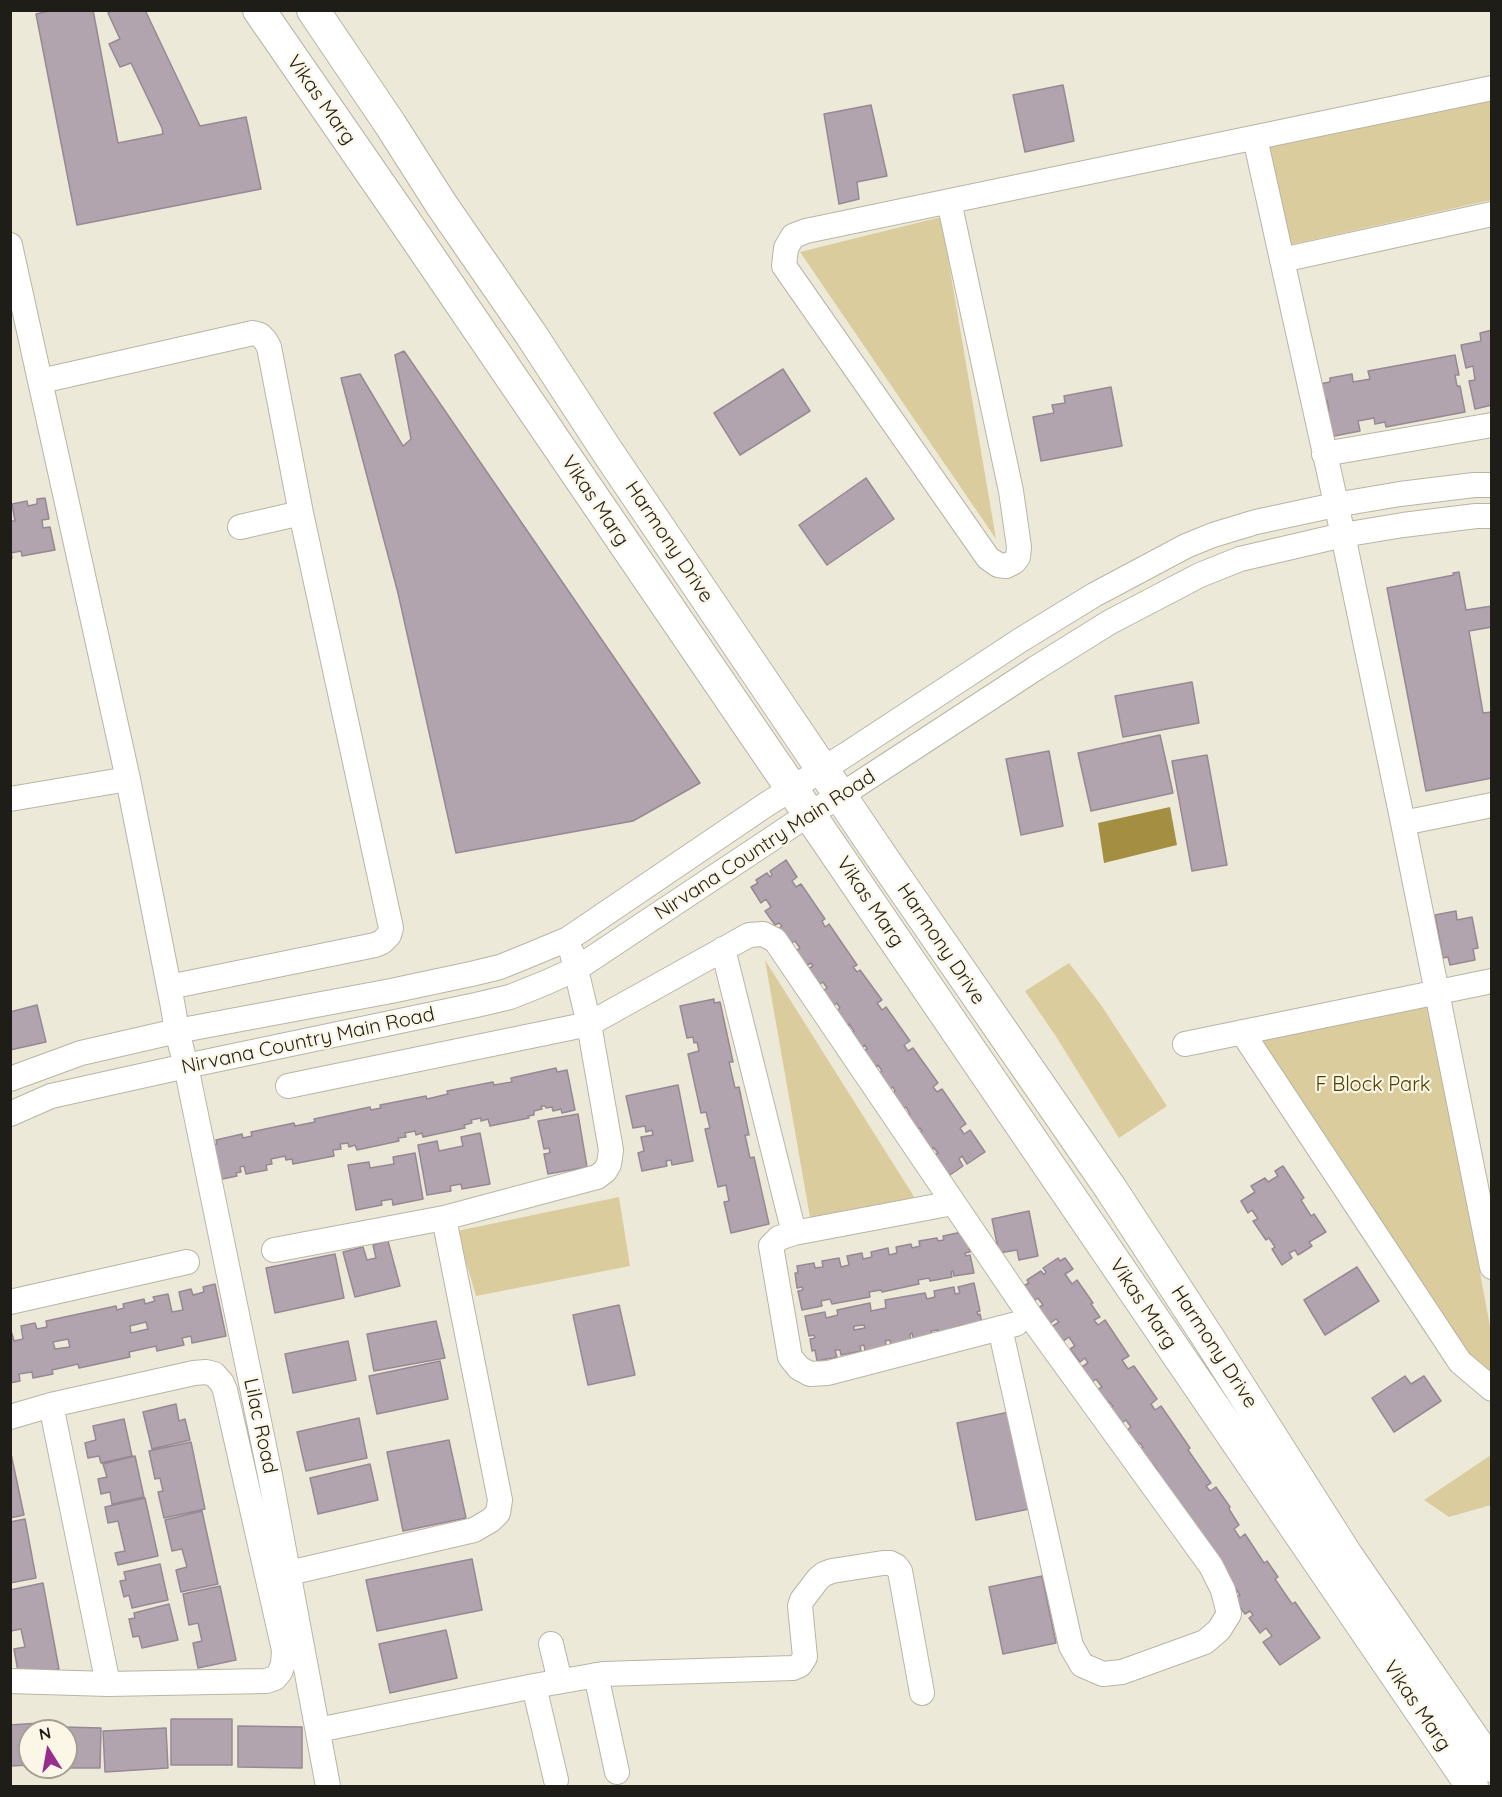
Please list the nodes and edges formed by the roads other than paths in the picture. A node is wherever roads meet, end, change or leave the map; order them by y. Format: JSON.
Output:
{"nodes":[{"id":1,"x":313,"y":10,"type":"edge"},
{"id":2,"x":262,"y":15,"type":"edge"},
{"id":3,"x":1491,"y":88,"type":"edge"},
{"id":4,"x":1255,"y":138,"type":"junction"},
{"id":5,"x":949,"y":201,"type":"junction"},
{"id":6,"x":1491,"y":214,"type":"edge"},
{"id":7,"x":10,"y":245,"type":"edge"},
{"id":8,"x":1282,"y":260,"type":"junction"},
{"id":9,"x":41,"y":381,"type":"junction"},
{"id":10,"x":1491,"y":425,"type":"edge"},
{"id":11,"x":607,"y":451,"type":"junction"},
{"id":12,"x":1324,"y":454,"type":"junction"},
{"id":13,"x":575,"y":471,"type":"junction"},
{"id":14,"x":1491,"y":485,"type":"edge"},
{"id":15,"x":1335,"y":505,"type":"junction"},
{"id":16,"x":301,"y":513,"type":"junction"},
{"id":17,"x":1491,"y":516,"type":"edge"},
{"id":18,"x":240,"y":527,"type":"dead end"},
{"id":19,"x":1343,"y":536,"type":"junction"},
{"id":20,"x":823,"y":770,"type":"junction"},
{"id":21,"x":128,"y":779,"type":"junction"},
{"id":22,"x":790,"y":789,"type":"junction"},
{"id":23,"x":840,"y":796,"type":"junction"},
{"id":24,"x":10,"y":800,"type":"edge"},
{"id":25,"x":1491,"y":805,"type":"edge"},
{"id":26,"x":809,"y":814,"type":"junction"},
{"id":27,"x":1403,"y":823,"type":"junction"},
{"id":28,"x":568,"y":939,"type":"junction"},
{"id":29,"x":723,"y":949,"type":"junction"},
{"id":30,"x":576,"y":969,"type":"junction"},
{"id":31,"x":1491,"y":981,"type":"edge"},
{"id":32,"x":169,"y":987,"type":"junction"},
{"id":33,"x":1438,"y":993,"type":"junction"},
{"id":34,"x":589,"y":1024,"type":"junction"},
{"id":35,"x":177,"y":1031,"type":"junction"},
{"id":36,"x":1242,"y":1032,"type":"junction"},
{"id":37,"x":1185,"y":1044,"type":"dead end"},
{"id":38,"x":186,"y":1066,"type":"junction"},
{"id":39,"x":10,"y":1079,"type":"edge"},
{"id":40,"x":288,"y":1086,"type":"dead end"},
{"id":41,"x":10,"y":1114,"type":"edge"},
{"id":42,"x":1484,"y":1187,"type":"edge"},
{"id":43,"x":953,"y":1203,"type":"junction"},
{"id":44,"x":444,"y":1218,"type":"junction"},
{"id":45,"x":794,"y":1233,"type":"junction"},
{"id":46,"x":274,"y":1250,"type":"dead end"},
{"id":47,"x":187,"y":1262,"type":"dead end"},
{"id":48,"x":1491,"y":1267,"type":"edge"},
{"id":49,"x":10,"y":1302,"type":"edge"},
{"id":50,"x":1033,"y":1320,"type":"junction"},
{"id":51,"x":1000,"y":1328,"type":"junction"},
{"id":52,"x":1491,"y":1389,"type":"edge"},
{"id":53,"x":51,"y":1405,"type":"junction"},
{"id":54,"x":10,"y":1417,"type":"edge"},
{"id":55,"x":289,"y":1573,"type":"junction"},
{"id":56,"x":551,"y":1644,"type":"dead end"},
{"id":57,"x":596,"y":1676,"type":"junction"},
{"id":58,"x":560,"y":1681,"type":"junction"},
{"id":59,"x":10,"y":1682,"type":"edge"},
{"id":60,"x":108,"y":1684,"type":"junction"},
{"id":61,"x":534,"y":1686,"type":"junction"},
{"id":62,"x":922,"y":1693,"type":"dead end"},
{"id":63,"x":318,"y":1730,"type":"junction"},
{"id":64,"x":1491,"y":1766,"type":"edge"},
{"id":65,"x":617,"y":1772,"type":"dead end"},
{"id":66,"x":556,"y":1780,"type":"dead end"},
{"id":67,"x":328,"y":1786,"type":"edge"},
{"id":68,"x":1472,"y":1786,"type":"edge"}],
"edges":[{"from":1,"to":11,"type":"main road","name":"Harmony Drive"},
{"from":2,"to":13,"type":"main road","name":"Vikas Marg"},
{"from":3,"to":4,"type":"street"},
{"from":4,"to":5,"type":"street"},
{"from":4,"to":8,"type":"street"},
{"from":5,"to":5,"type":"street"},
{"from":6,"to":8,"type":"street"},
{"from":7,"to":9,"type":"street","name":"Lilac Road"},
{"from":8,"to":12,"type":"street"},
{"from":9,"to":16,"type":"street"},
{"from":9,"to":21,"type":"street","name":"Lilac Road"},
{"from":10,"to":12,"type":"street"},
{"from":11,"to":13,"type":"main road"},
{"from":11,"to":20,"type":"main road","name":"Harmony Drive"},
{"from":12,"to":15,"type":"street"},
{"from":13,"to":22,"type":"main road","name":"Vikas Marg"},
{"from":14,"to":15,"type":"street","name":"Nirvana Country Main Road"},
{"from":15,"to":19,"type":"street"},
{"from":15,"to":20,"type":"street","name":"Nirvana Country Main Road"},
{"from":16,"to":18,"type":"street"},
{"from":16,"to":32,"type":"street"},
{"from":17,"to":19,"type":"street","name":"Nirvana Country Main Road"},
{"from":19,"to":23,"type":"street","name":"Nirvana Country Main Road"},
{"from":19,"to":27,"type":"street"},
{"from":20,"to":22,"type":"street","name":"Nirvana Country Main Road"},
{"from":20,"to":23,"type":"main road","name":"Harmony Drive"},
{"from":21,"to":24,"type":"street"},
{"from":21,"to":32,"type":"street","name":"Lilac Road"},
{"from":22,"to":26,"type":"main road","name":"Vikas Marg"},
{"from":22,"to":28,"type":"street","name":"Nirvana Country Main Road"},
{"from":23,"to":26,"type":"street","name":"Nirvana Country Main Road"},
{"from":23,"to":64,"type":"main road","name":"Harmony Drive"},
{"from":25,"to":27,"type":"street"},
{"from":26,"to":30,"type":"street","name":"Nirvana Country Main Road"},
{"from":26,"to":68,"type":"main road","name":"Vikas Marg"},
{"from":27,"to":33,"type":"street"},
{"from":28,"to":30,"type":"street"},
{"from":28,"to":35,"type":"street","name":"Nirvana Country Main Road"},
{"from":29,"to":34,"type":"street"},
{"from":29,"to":43,"type":"street"},
{"from":29,"to":45,"type":"street"},
{"from":30,"to":34,"type":"street"},
{"from":30,"to":38,"type":"street","name":"Nirvana Country Main Road"},
{"from":31,"to":33,"type":"street"},
{"from":32,"to":35,"type":"street","name":"Lilac Road"},
{"from":33,"to":36,"type":"street"},
{"from":33,"to":42,"type":"street"},
{"from":34,"to":40,"type":"street"},
{"from":34,"to":44,"type":"street"},
{"from":35,"to":38,"type":"street","name":"Lilac Road"},
{"from":35,"to":39,"type":"street","name":"Nirvana Country Main Road"},
{"from":36,"to":37,"type":"street"},
{"from":36,"to":52,"type":"street"},
{"from":38,"to":41,"type":"street","name":"Nirvana Country Main Road"},
{"from":38,"to":55,"type":"street","name":"Lilac Road"},
{"from":42,"to":48,"type":"street"},
{"from":43,"to":45,"type":"street"},
{"from":43,"to":50,"type":"street"},
{"from":44,"to":46,"type":"street"},
{"from":44,"to":55,"type":"street"},
{"from":45,"to":51,"type":"street"},
{"from":47,"to":49,"type":"street"},
{"from":50,"to":51,"type":"street"},
{"from":50,"to":51,"type":"street"},
{"from":53,"to":54,"type":"street"},
{"from":53,"to":60,"type":"street"},
{"from":53,"to":60,"type":"street"},
{"from":55,"to":63,"type":"street","name":"Lilac Road"},
{"from":56,"to":58,"type":"street"},
{"from":57,"to":58,"type":"street"},
{"from":57,"to":62,"type":"street"},
{"from":57,"to":65,"type":"street"},
{"from":58,"to":61,"type":"street"},
{"from":59,"to":60,"type":"street"},
{"from":61,"to":63,"type":"street"},
{"from":61,"to":66,"type":"street"},
{"from":63,"to":67,"type":"street","name":"Lilac Road"}]}
